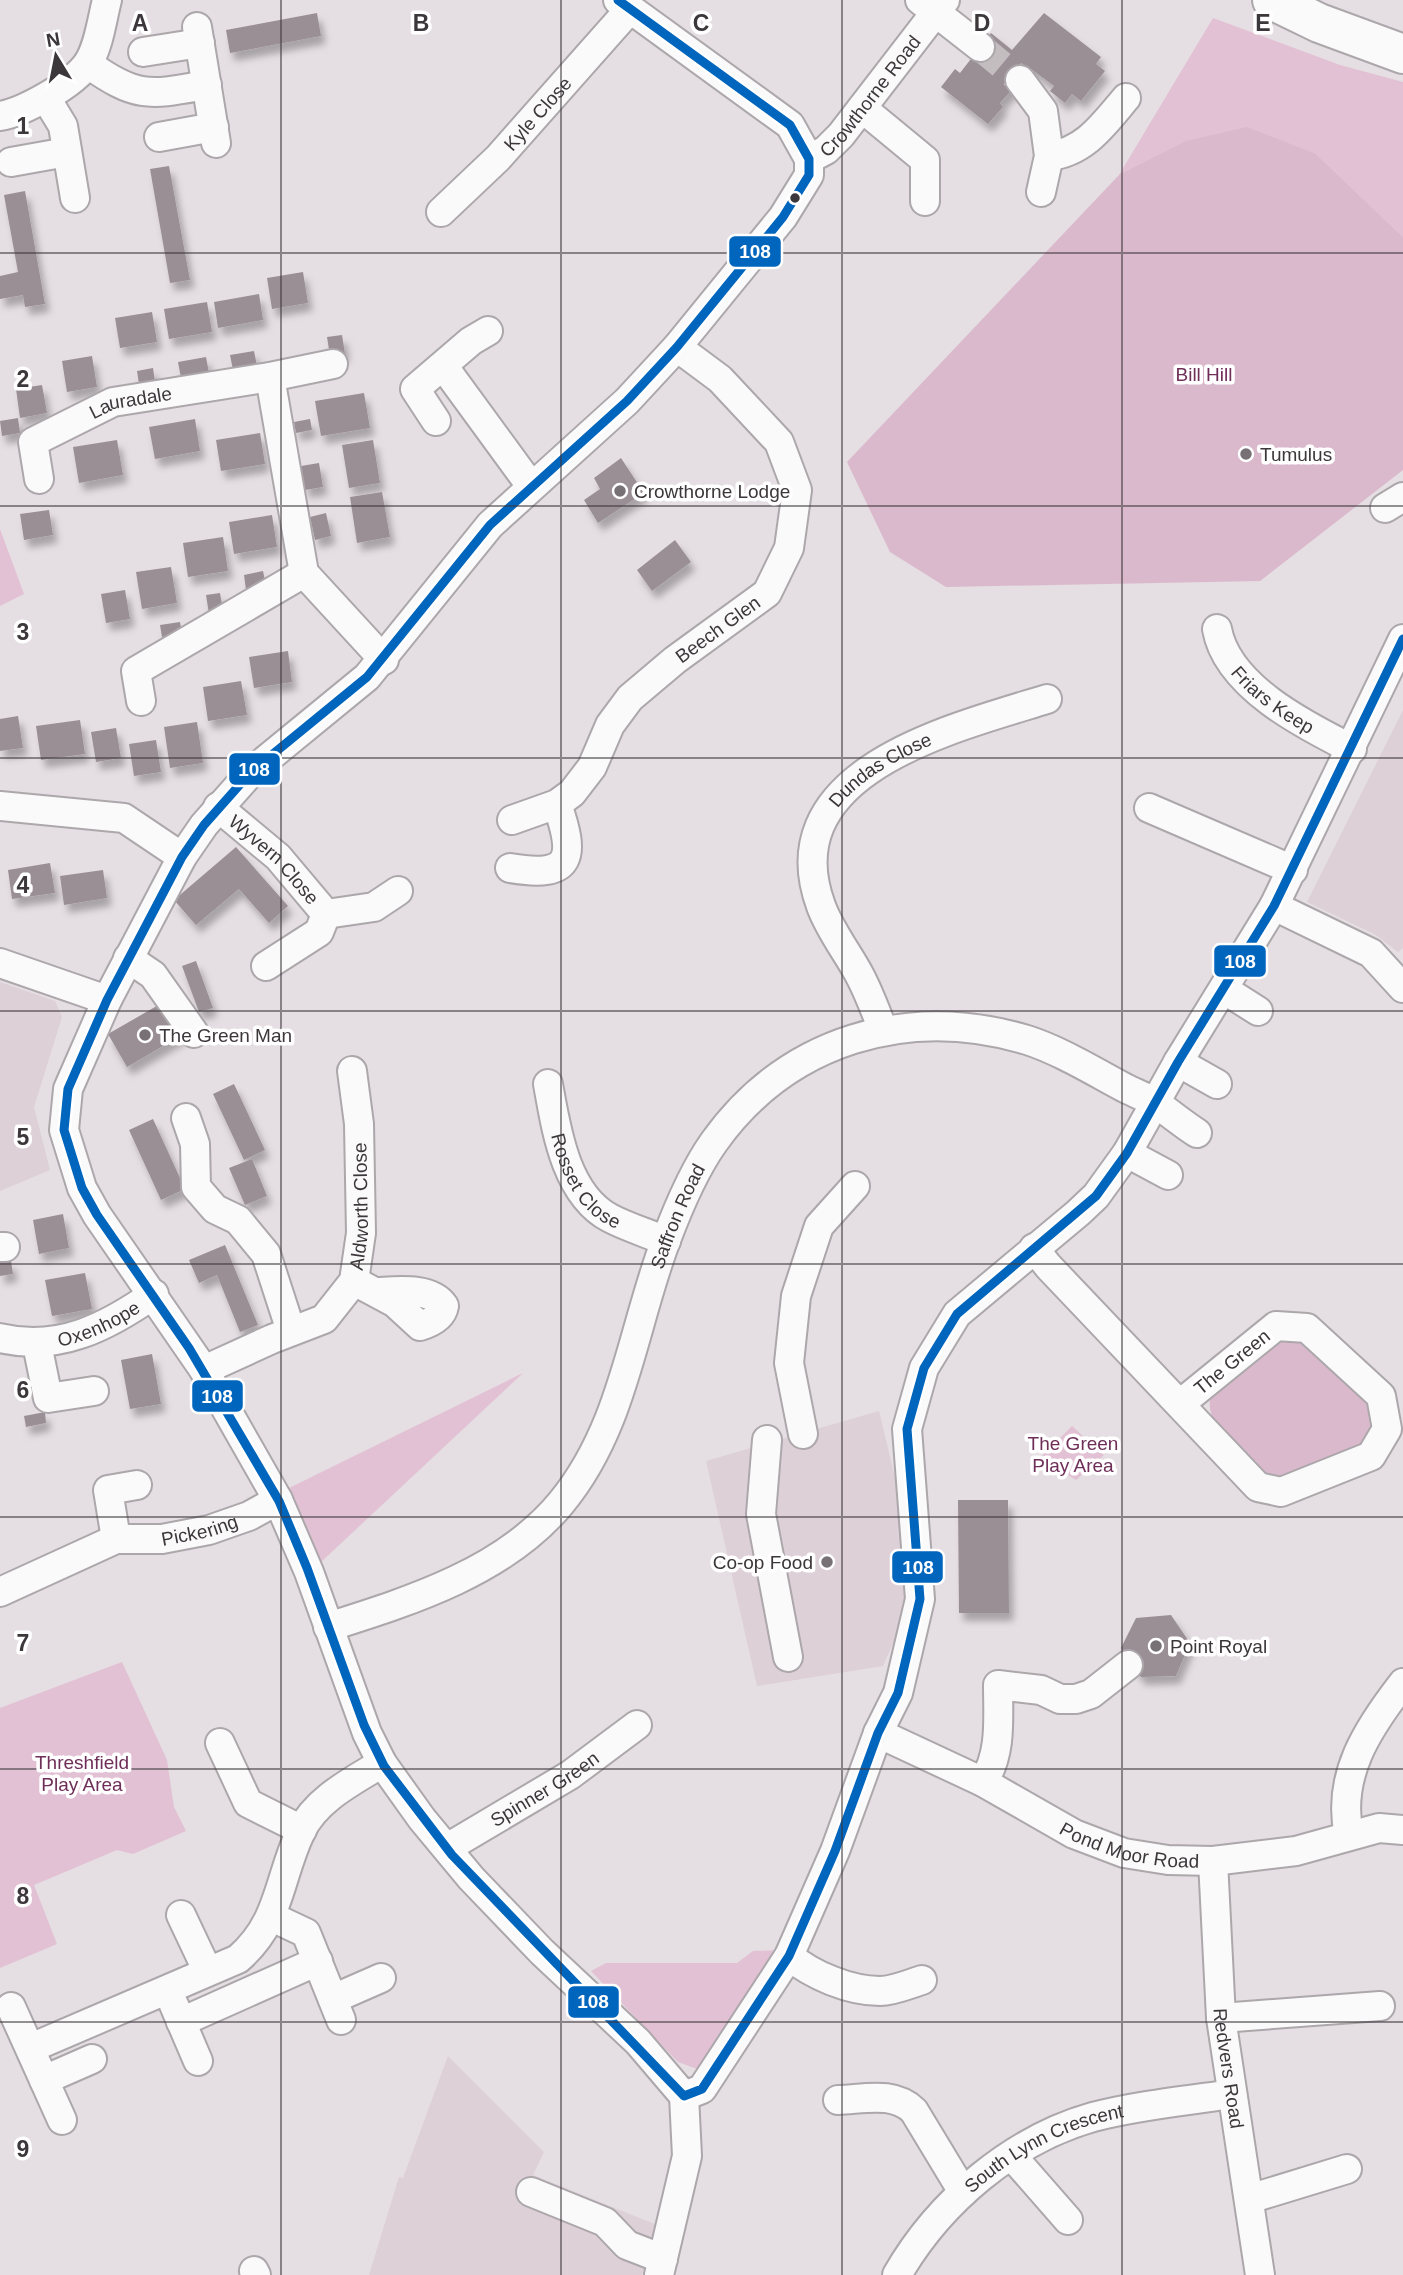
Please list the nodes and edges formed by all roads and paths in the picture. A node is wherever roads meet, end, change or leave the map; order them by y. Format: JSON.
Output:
{"nodes":[{"id":1,"x":107,"y":0,"type":"edge"},
{"id":2,"x":1272,"y":0,"type":"edge"},
{"id":3,"x":624,"y":4,"type":"edge"},
{"id":4,"x":934,"y":4,"type":"edge"},
{"id":5,"x":980,"y":47,"type":"tunnel mouth"},
{"id":6,"x":143,"y":52,"type":"dead end"},
{"id":7,"x":1403,"y":54,"type":"edge"},
{"id":8,"x":88,"y":64,"type":"junction"},
{"id":9,"x":1020,"y":80,"type":"tunnel mouth"},
{"id":10,"x":207,"y":85,"type":"junction"},
{"id":11,"x":46,"y":98,"type":"junction"},
{"id":12,"x":1126,"y":98,"type":"dead end"},
{"id":13,"x":862,"y":108,"type":"junction"},
{"id":14,"x":0,"y":116,"type":"edge"},
{"id":15,"x":159,"y":137,"type":"dead end"},
{"id":16,"x":67,"y":152,"type":"junction"},
{"id":17,"x":1049,"y":156,"type":"junction"},
{"id":18,"x":808,"y":159,"type":"junction"},
{"id":19,"x":11,"y":162,"type":"dead end"},
{"id":20,"x":1041,"y":192,"type":"dead end"},
{"id":21,"x":75,"y":198,"type":"dead end"},
{"id":22,"x":925,"y":201,"type":"dead end"},
{"id":23,"x":441,"y":212,"type":"dead end"},
{"id":24,"x":488,"y":331,"type":"dead end"},
{"id":25,"x":677,"y":347,"type":"junction"},
{"id":26,"x":332,"y":364,"type":"dead end"},
{"id":27,"x":444,"y":367,"type":"junction"},
{"id":28,"x":270,"y":377,"type":"junction"},
{"id":29,"x":436,"y":421,"type":"dead end"},
{"id":30,"x":39,"y":479,"type":"dead end"},
{"id":31,"x":531,"y":486,"type":"junction"},
{"id":32,"x":304,"y":573,"type":"junction"},
{"id":33,"x":1217,"y":629,"type":"dead end"},
{"id":34,"x":1403,"y":639,"type":"edge"},
{"id":35,"x":384,"y":660,"type":"junction"},
{"id":36,"x":1047,"y":699,"type":"dead end"},
{"id":37,"x":141,"y":701,"type":"dead end"},
{"id":38,"x":1352,"y":748,"type":"junction"},
{"id":39,"x":557,"y":804,"type":"junction"},
{"id":40,"x":0,"y":807,"type":"edge"},
{"id":41,"x":218,"y":807,"type":"junction"},
{"id":42,"x":1149,"y":808,"type":"dead end"},
{"id":43,"x":512,"y":820,"type":"dead end"},
{"id":44,"x":182,"y":857,"type":"junction"},
{"id":45,"x":510,"y":868,"type":"dead end"},
{"id":46,"x":1293,"y":870,"type":"junction"},
{"id":47,"x":398,"y":891,"type":"dead end"},
{"id":48,"x":1274,"y":906,"type":"junction"},
{"id":49,"x":326,"y":914,"type":"junction"},
{"id":50,"x":128,"y":958,"type":"junction"},
{"id":51,"x":0,"y":963,"type":"edge"},
{"id":52,"x":266,"y":966,"type":"dead end"},
{"id":53,"x":1403,"y":988,"type":"edge"},
{"id":54,"x":1225,"y":990,"type":"junction"},
{"id":55,"x":107,"y":1000,"type":"junction"},
{"id":56,"x":1258,"y":1011,"type":"dead end"},
{"id":57,"x":883,"y":1030,"type":"junction"},
{"id":58,"x":194,"y":1032,"type":"dead end"},
{"id":59,"x":1178,"y":1062,"type":"junction"},
{"id":60,"x":361,"y":1084,"type":"dead end"},
{"id":61,"x":548,"y":1084,"type":"dead end"},
{"id":62,"x":1217,"y":1084,"type":"dead end"},
{"id":63,"x":1155,"y":1103,"type":"junction"},
{"id":64,"x":186,"y":1118,"type":"dead end"},
{"id":65,"x":1196,"y":1133,"type":"dead end"},
{"id":66,"x":1127,"y":1153,"type":"junction"},
{"id":67,"x":1168,"y":1175,"type":"dead end"},
{"id":68,"x":855,"y":1186,"type":"dead end"},
{"id":69,"x":666,"y":1241,"type":"junction"},
{"id":70,"x":1034,"y":1248,"type":"junction"},
{"id":71,"x":154,"y":1294,"type":"junction"},
{"id":72,"x":291,"y":1331,"type":"junction"},
{"id":73,"x":0,"y":1338,"type":"edge"},
{"id":74,"x":37,"y":1344,"type":"junction"},
{"id":75,"x":204,"y":1370,"type":"junction"},
{"id":76,"x":94,"y":1391,"type":"dead end"},
{"id":77,"x":1180,"y":1404,"type":"junction"},
{"id":78,"x":803,"y":1434,"type":"dead end"},
{"id":79,"x":767,"y":1440,"type":"dead end"},
{"id":80,"x":136,"y":1485,"type":"dead end"},
{"id":81,"x":278,"y":1500,"type":"junction"},
{"id":82,"x":116,"y":1539,"type":"junction"},
{"id":83,"x":0,"y":1592,"type":"edge"},
{"id":84,"x":328,"y":1628,"type":"junction"},
{"id":85,"x":788,"y":1657,"type":"dead end"},
{"id":86,"x":1128,"y":1665,"type":"dead end"},
{"id":87,"x":1403,"y":1684,"type":"edge"},
{"id":88,"x":637,"y":1725,"type":"dead end"},
{"id":89,"x":878,"y":1733,"type":"junction"},
{"id":90,"x":220,"y":1743,"type":"dead end"},
{"id":91,"x":382,"y":1763,"type":"junction"},
{"id":92,"x":984,"y":1782,"type":"junction"},
{"id":93,"x":302,"y":1830,"type":"junction"},
{"id":94,"x":1403,"y":1830,"type":"edge"},
{"id":95,"x":1349,"y":1835,"type":"junction"},
{"id":96,"x":447,"y":1848,"type":"junction"},
{"id":97,"x":1213,"y":1861,"type":"junction"},
{"id":98,"x":181,"y":1915,"type":"dead end"},
{"id":99,"x":272,"y":1917,"type":"junction"},
{"id":100,"x":789,"y":1956,"type":"junction"},
{"id":101,"x":318,"y":1961,"type":"junction"},
{"id":102,"x":207,"y":1970,"type":"junction"},
{"id":103,"x":381,"y":1978,"type":"dead end"},
{"id":104,"x":922,"y":1980,"type":"dead end"},
{"id":105,"x":167,"y":1989,"type":"junction"},
{"id":106,"x":1380,"y":2006,"type":"dead end"},
{"id":107,"x":11,"y":2007,"type":"dead end"},
{"id":108,"x":1221,"y":2018,"type":"junction"},
{"id":109,"x":181,"y":2022,"type":"junction"},
{"id":110,"x":31,"y":2048,"type":"junction"},
{"id":111,"x":92,"y":2059,"type":"dead end"},
{"id":112,"x":198,"y":2061,"type":"dead end"},
{"id":113,"x":44,"y":2080,"type":"junction"},
{"id":114,"x":1231,"y":2094,"type":"junction"},
{"id":115,"x":684,"y":2096,"type":"junction"},
{"id":116,"x":838,"y":2100,"type":"dead end"},
{"id":117,"x":62,"y":2120,"type":"dead end"},
{"id":118,"x":1012,"y":2155,"type":"junction"},
{"id":119,"x":1347,"y":2168,"type":"dead end"},
{"id":120,"x":531,"y":2192,"type":"dead end"},
{"id":121,"x":963,"y":2192,"type":"junction"},
{"id":122,"x":1249,"y":2199,"type":"junction"},
{"id":123,"x":1068,"y":2220,"type":"dead end"},
{"id":124,"x":661,"y":2267,"type":"edge"},
{"id":125,"x":897,"y":2275,"type":"edge"},
{"id":126,"x":1261,"y":2275,"type":"edge"}],
"edges":[{"from":1,"to":8,"type":"street"},
{"from":2,"to":7,"type":"highway"},
{"from":3,"to":18,"type":"street"},
{"from":3,"to":23,"type":"street","name":"Kyle Close"},
{"from":4,"to":5,"type":"street"},
{"from":4,"to":13,"type":"street","name":"Crowthorne Road"},
{"from":6,"to":10,"type":"street"},
{"from":8,"to":10,"type":"street"},
{"from":8,"to":11,"type":"street"},
{"from":9,"to":17,"type":"street"},
{"from":10,"to":15,"type":"street"},
{"from":11,"to":14,"type":"street"},
{"from":11,"to":16,"type":"street"},
{"from":12,"to":17,"type":"street"},
{"from":13,"to":18,"type":"street","name":"Crowthorne Road"},
{"from":13,"to":22,"type":"street"},
{"from":16,"to":19,"type":"street"},
{"from":16,"to":21,"type":"street"},
{"from":17,"to":20,"type":"street"},
{"from":18,"to":25,"type":"street","name":"Crowthorne Road"},
{"from":24,"to":27,"type":"street"},
{"from":25,"to":31,"type":"street","name":"Crowthorne Road"},
{"from":25,"to":39,"type":"street","name":"Beech Glen"},
{"from":26,"to":28,"type":"street","name":"Lauradale"},
{"from":27,"to":29,"type":"street"},
{"from":27,"to":31,"type":"street"},
{"from":28,"to":30,"type":"street","name":"Lauradale"},
{"from":28,"to":32,"type":"street"},
{"from":31,"to":35,"type":"street","name":"Crowthorne Road"},
{"from":32,"to":35,"type":"street"},
{"from":32,"to":37,"type":"street"},
{"from":33,"to":38,"type":"street","name":"Friars Keep"},
{"from":34,"to":38,"type":"street"},
{"from":35,"to":41,"type":"street","name":"Crowthorne Road"},
{"from":36,"to":57,"type":"street","name":"Dundas Close"},
{"from":38,"to":46,"type":"street"},
{"from":39,"to":43,"type":"street"},
{"from":39,"to":45,"type":"street"},
{"from":40,"to":44,"type":"street"},
{"from":41,"to":44,"type":"street","name":"Crowthorne Road"},
{"from":41,"to":49,"type":"street","name":"Wyvern Close"},
{"from":42,"to":46,"type":"street"},
{"from":44,"to":50,"type":"street","name":"Crowthorne Road"},
{"from":46,"to":48,"type":"street"},
{"from":47,"to":49,"type":"street"},
{"from":48,"to":53,"type":"street"},
{"from":48,"to":54,"type":"street"},
{"from":49,"to":52,"type":"street"},
{"from":50,"to":55,"type":"street","name":"Crowthorne Road"},
{"from":50,"to":58,"type":"street"},
{"from":51,"to":55,"type":"street"},
{"from":54,"to":56,"type":"street"},
{"from":54,"to":59,"type":"street"},
{"from":55,"to":71,"type":"street","name":"Crowthorne Road"},
{"from":57,"to":63,"type":"street","name":"Saffron Road"},
{"from":57,"to":69,"type":"street","name":"Saffron Road"},
{"from":59,"to":62,"type":"street"},
{"from":59,"to":63,"type":"street"},
{"from":60,"to":72,"type":"street","name":"Aldworth Close"},
{"from":61,"to":69,"type":"street","name":"Rosset Close"},
{"from":63,"to":65,"type":"street","name":"Saffron Road"},
{"from":63,"to":66,"type":"street"},
{"from":64,"to":72,"type":"street"},
{"from":66,"to":67,"type":"street"},
{"from":66,"to":70,"type":"street"},
{"from":68,"to":78,"type":"street"},
{"from":69,"to":84,"type":"street","name":"Saffron Road"},
{"from":70,"to":77,"type":"street","name":"The Green"},
{"from":70,"to":89,"type":"street"},
{"from":71,"to":74,"type":"street","name":"Oxenhope"},
{"from":71,"to":75,"type":"street","name":"Crowthorne Road"},
{"from":72,"to":75,"type":"street","name":"Aldworth Close"},
{"from":73,"to":74,"type":"street","name":"Oxenhope"},
{"from":74,"to":76,"type":"street","name":"Oxenhope"},
{"from":75,"to":81,"type":"street","name":"Crowthorne Road"},
{"from":77,"to":77,"type":"street","name":"The Green"},
{"from":79,"to":85,"type":"street"},
{"from":80,"to":82,"type":"street"},
{"from":81,"to":82,"type":"street","name":"Pickering"},
{"from":81,"to":84,"type":"street","name":"Crowthorne Road"},
{"from":82,"to":83,"type":"street","name":"Pickering"},
{"from":84,"to":91,"type":"street","name":"Crowthorne Road"},
{"from":86,"to":92,"type":"street"},
{"from":87,"to":95,"type":"street"},
{"from":88,"to":96,"type":"street","name":"Spinner Green"},
{"from":89,"to":92,"type":"street","name":"Pond Moor Road"},
{"from":89,"to":100,"type":"street"},
{"from":90,"to":93,"type":"street"},
{"from":91,"to":93,"type":"street"},
{"from":91,"to":96,"type":"street","name":"Crowthorne Road"},
{"from":92,"to":97,"type":"street","name":"Pond Moor Road"},
{"from":93,"to":99,"type":"street"},
{"from":94,"to":95,"type":"street","name":"Pond Moor Road"},
{"from":95,"to":97,"type":"street","name":"Pond Moor Road"},
{"from":96,"to":115,"type":"street","name":"Crowthorne Road"},
{"from":97,"to":108,"type":"street","name":"Redvers Road"},
{"from":98,"to":102,"type":"street"},
{"from":99,"to":101,"type":"street"},
{"from":99,"to":102,"type":"street"},
{"from":100,"to":104,"type":"street"},
{"from":100,"to":115,"type":"street"},
{"from":101,"to":103,"type":"street"},
{"from":101,"to":109,"type":"street"},
{"from":102,"to":105,"type":"street"},
{"from":105,"to":109,"type":"street"},
{"from":105,"to":110,"type":"street"},
{"from":106,"to":108,"type":"street"},
{"from":107,"to":110,"type":"street"},
{"from":108,"to":114,"type":"street","name":"Redvers Road"},
{"from":109,"to":112,"type":"street"},
{"from":110,"to":113,"type":"street"},
{"from":111,"to":113,"type":"street"},
{"from":113,"to":117,"type":"street"},
{"from":114,"to":118,"type":"street","name":"South Lynn Crescent"},
{"from":114,"to":122,"type":"street","name":"Redvers Road"},
{"from":115,"to":124,"type":"street"},
{"from":116,"to":121,"type":"street"},
{"from":118,"to":121,"type":"street","name":"South Lynn Crescent"},
{"from":118,"to":123,"type":"street"},
{"from":119,"to":122,"type":"street"},
{"from":120,"to":124,"type":"street"},
{"from":121,"to":125,"type":"street","name":"South Lynn Crescent"},
{"from":122,"to":126,"type":"street","name":"Redvers Road"}]}
